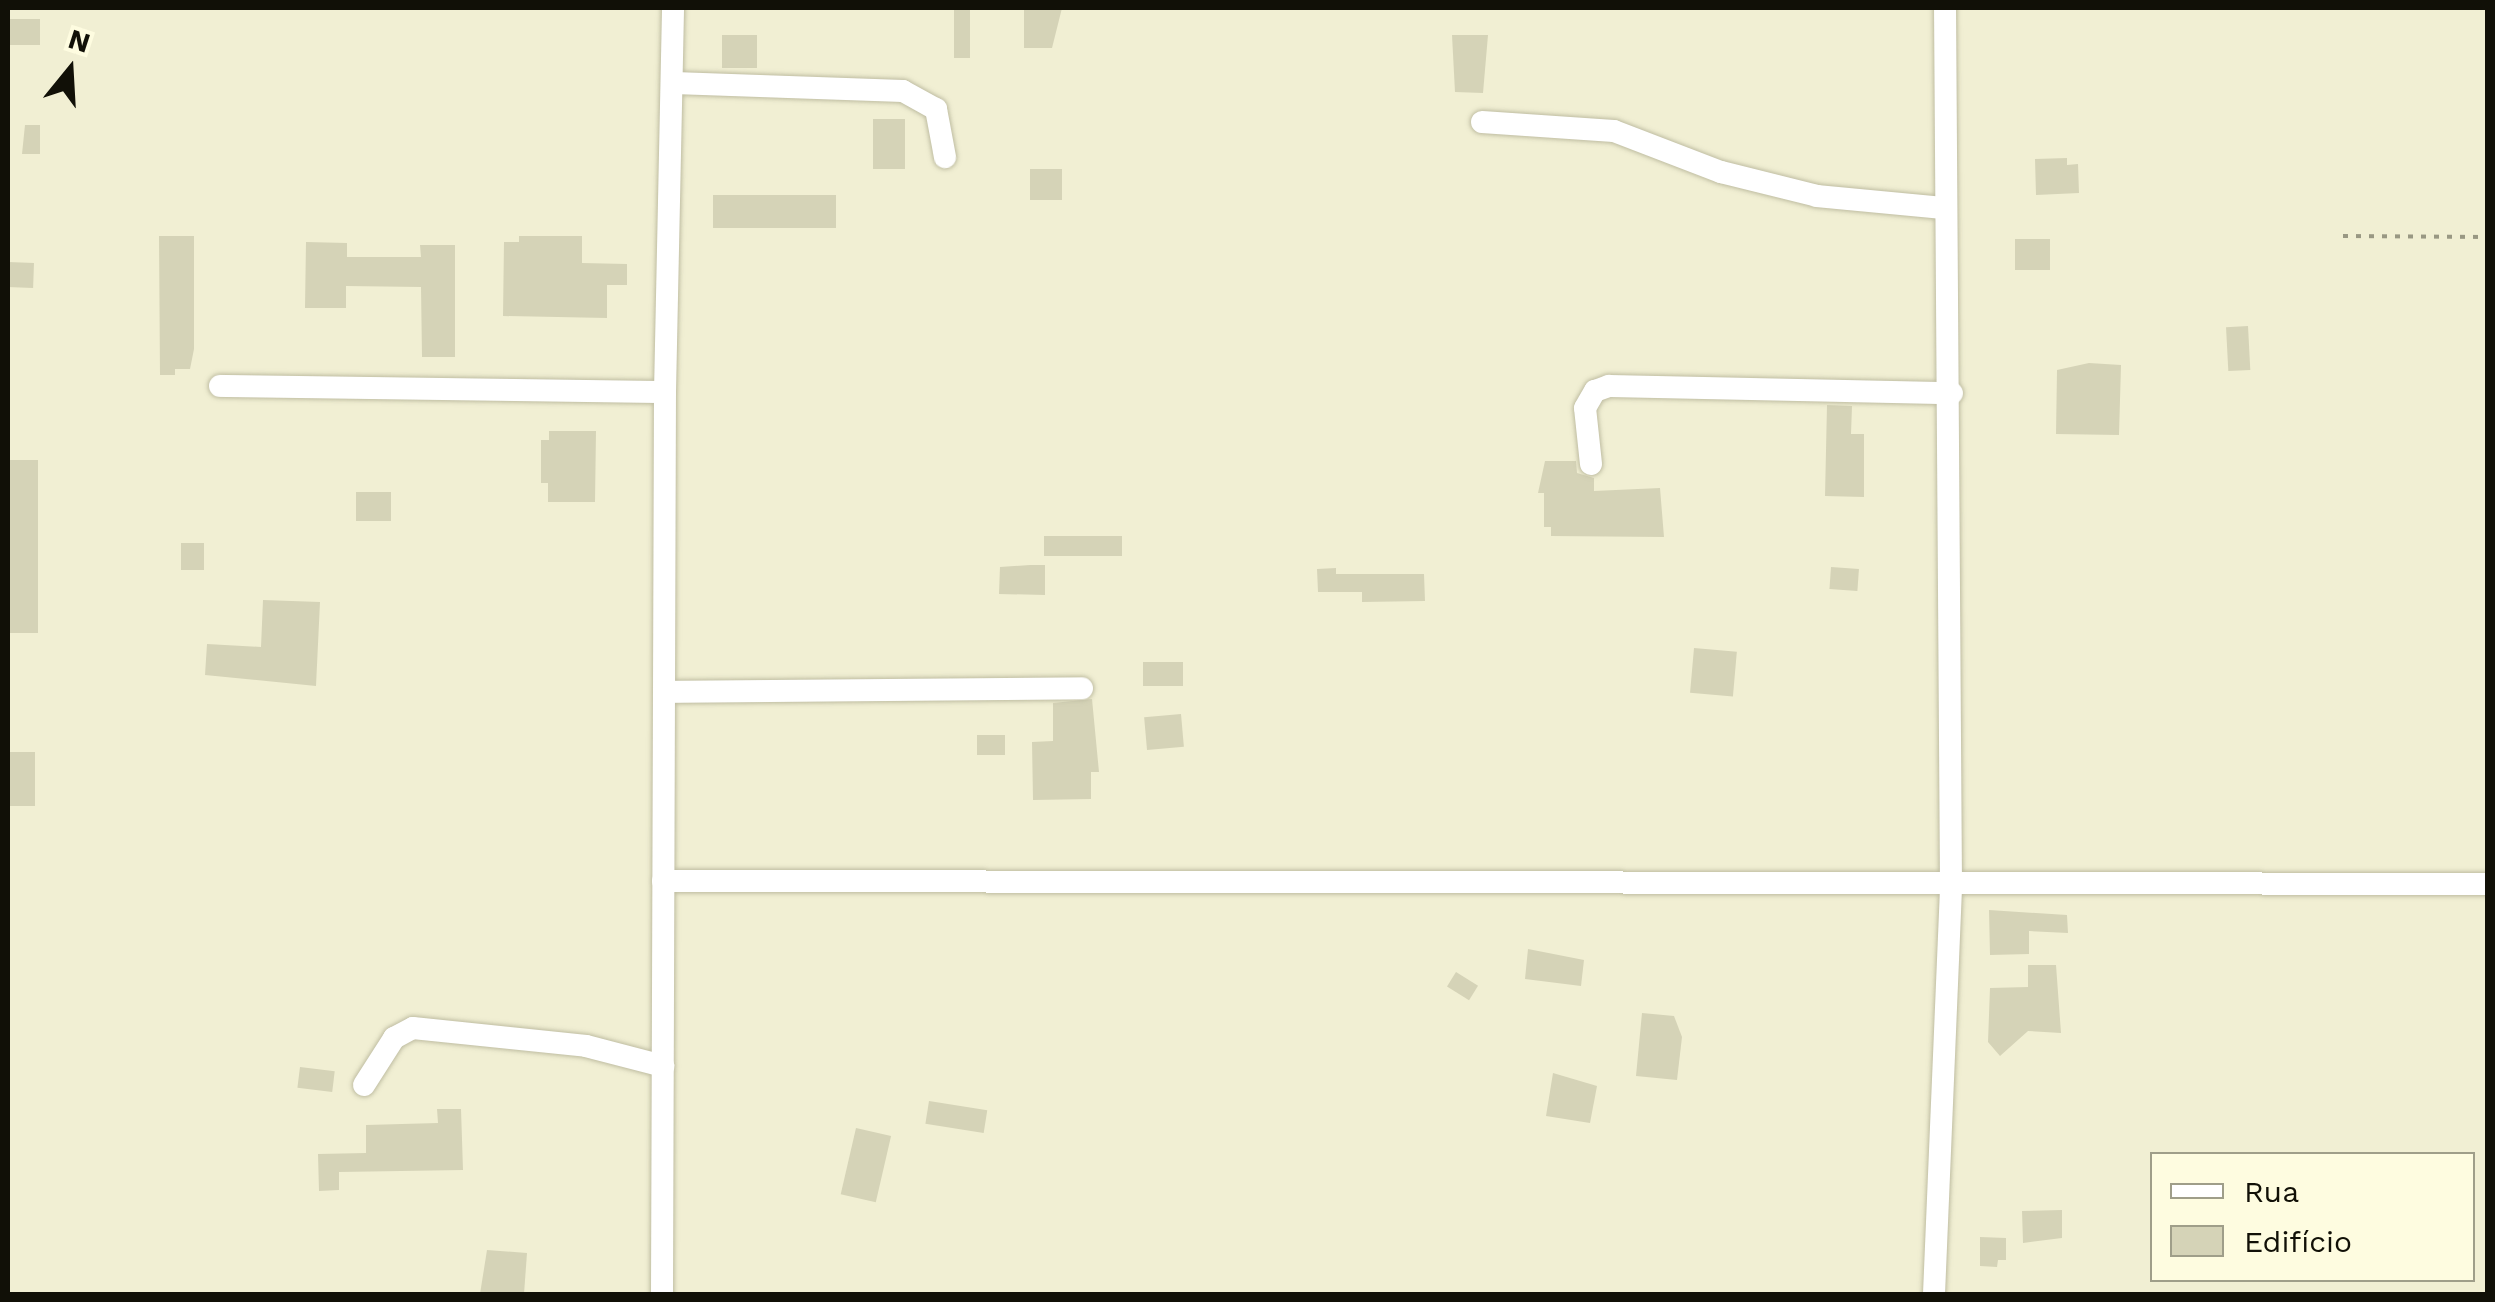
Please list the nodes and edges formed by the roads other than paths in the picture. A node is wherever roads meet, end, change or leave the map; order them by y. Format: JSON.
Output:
{"nodes":[{"id":1,"x":673,"y":8,"type":"edge"},
{"id":2,"x":1945,"y":8,"type":"edge"},
{"id":3,"x":674,"y":83,"type":"junction"},
{"id":4,"x":1482,"y":122,"type":"dead end"},
{"id":5,"x":945,"y":157,"type":"dead end"},
{"id":6,"x":1945,"y":208,"type":"junction"},
{"id":7,"x":220,"y":386,"type":"dead end"},
{"id":8,"x":665,"y":392,"type":"junction"},
{"id":9,"x":1952,"y":393,"type":"junction"},
{"id":10,"x":1591,"y":464,"type":"dead end"},
{"id":11,"x":1082,"y":688,"type":"dead end"},
{"id":12,"x":664,"y":692,"type":"junction"},
{"id":13,"x":663,"y":881,"type":"junction"},
{"id":14,"x":2488,"y":884,"type":"edge"},
{"id":15,"x":1951,"y":885,"type":"junction"},
{"id":16,"x":663,"y":1066,"type":"junction"},
{"id":17,"x":364,"y":1084,"type":"dead end"},
{"id":18,"x":662,"y":1294,"type":"edge"},
{"id":19,"x":1934,"y":1294,"type":"edge"}],
"edges":[{"from":1,"to":3,"type":"street"},
{"from":2,"to":6,"type":"street"},
{"from":3,"to":5,"type":"street"},
{"from":3,"to":8,"type":"street"},
{"from":4,"to":6,"type":"street"},
{"from":6,"to":9,"type":"street"},
{"from":7,"to":8,"type":"street"},
{"from":8,"to":12,"type":"street"},
{"from":9,"to":10,"type":"street"},
{"from":9,"to":15,"type":"street"},
{"from":11,"to":12,"type":"street"},
{"from":12,"to":13,"type":"street"},
{"from":13,"to":15,"type":"street"},
{"from":13,"to":16,"type":"street"},
{"from":14,"to":15,"type":"street"},
{"from":15,"to":19,"type":"street"},
{"from":16,"to":17,"type":"street"},
{"from":16,"to":18,"type":"street"}]}
